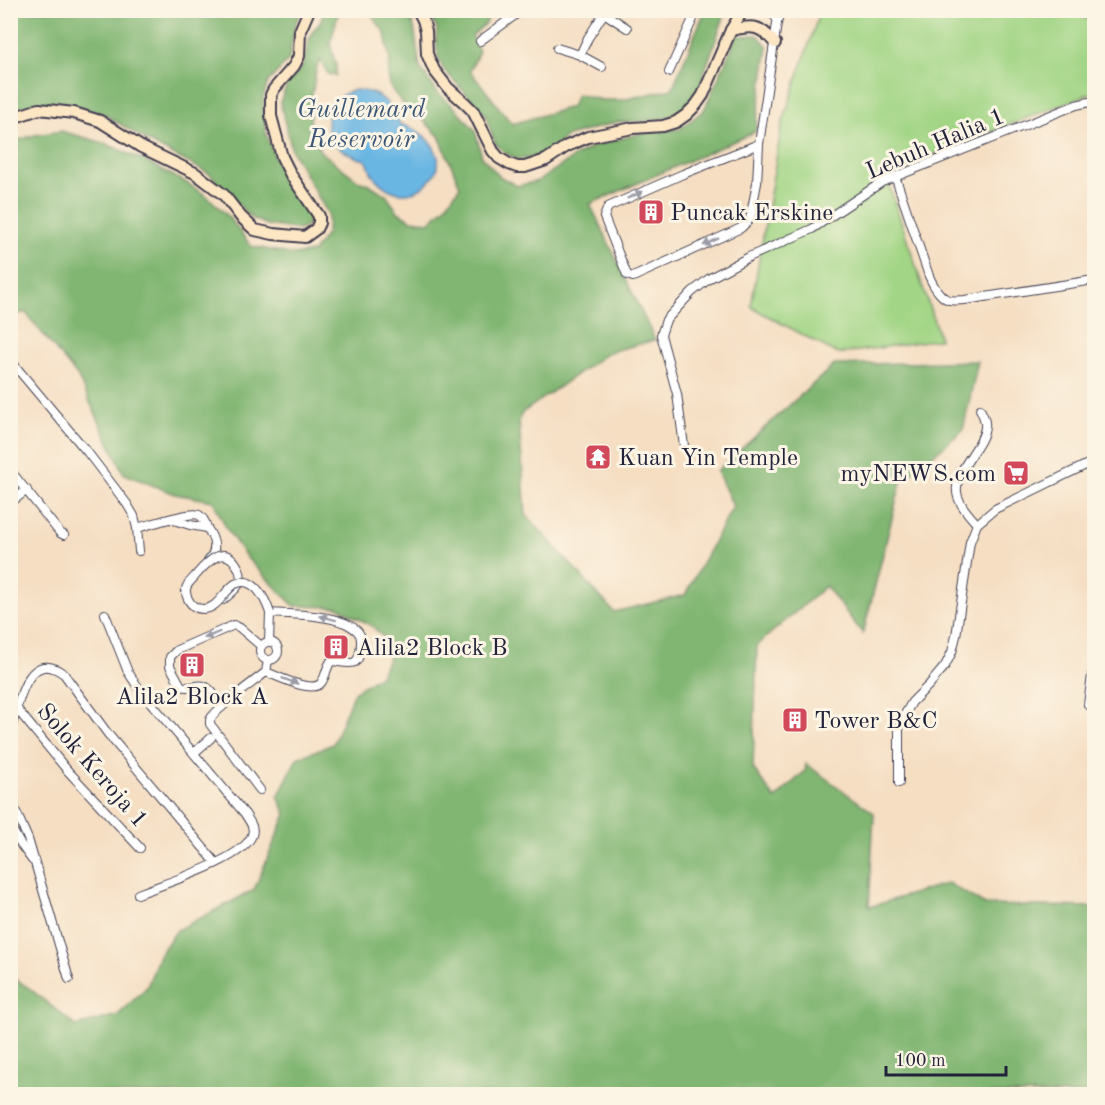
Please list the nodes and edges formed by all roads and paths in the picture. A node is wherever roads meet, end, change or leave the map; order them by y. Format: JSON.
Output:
{"nodes":[{"id":1,"x":309,"y":10,"type":"edge"},
{"id":2,"x":418,"y":10,"type":"edge"},
{"id":3,"x":522,"y":10,"type":"edge"},
{"id":4,"x":697,"y":10,"type":"edge"},
{"id":5,"x":743,"y":10,"type":"edge"},
{"id":6,"x":769,"y":10,"type":"edge"},
{"id":7,"x":778,"y":10,"type":"edge"},
{"id":8,"x":605,"y":12,"type":"edge"},
{"id":9,"x":778,"y":20,"type":"junction"},
{"id":10,"x":627,"y":28,"type":"dead end"},
{"id":11,"x":731,"y":30,"type":"junction"},
{"id":12,"x":480,"y":40,"type":"dead end"},
{"id":13,"x":775,"y":43,"type":"junction"},
{"id":14,"x":557,"y":48,"type":"dead end"},
{"id":15,"x":580,"y":55,"type":"junction"},
{"id":16,"x":602,"y":67,"type":"dead end"},
{"id":17,"x":669,"y":72,"type":"dead end"},
{"id":18,"x":1095,"y":101,"type":"edge"},
{"id":19,"x":10,"y":119,"type":"edge"},
{"id":20,"x":759,"y":144,"type":"junction"},
{"id":21,"x":895,"y":176,"type":"junction"},
{"id":22,"x":1095,"y":279,"type":"edge"},
{"id":23,"x":10,"y":360,"type":"edge"},
{"id":24,"x":980,"y":409,"type":"dead end"},
{"id":25,"x":684,"y":446,"type":"dead end"},
{"id":26,"x":1095,"y":461,"type":"edge"},
{"id":27,"x":10,"y":470,"type":"edge"},
{"id":28,"x":27,"y":490,"type":"junction"},
{"id":29,"x":10,"y":503,"type":"edge"},
{"id":30,"x":977,"y":524,"type":"junction"},
{"id":31,"x":137,"y":528,"type":"junction"},
{"id":32,"x":64,"y":535,"type":"dead end"},
{"id":33,"x":139,"y":551,"type":"dead end"},
{"id":34,"x":270,"y":613,"type":"junction"},
{"id":35,"x":105,"y":614,"type":"dead end"},
{"id":36,"x":265,"y":644,"type":"junction"},
{"id":37,"x":268,"y":660,"type":"junction"},
{"id":38,"x":1095,"y":671,"type":"edge"},
{"id":39,"x":266,"y":672,"type":"junction"},
{"id":40,"x":1088,"y":705,"type":"dead end"},
{"id":41,"x":222,"y":707,"type":"junction"},
{"id":42,"x":17,"y":709,"type":"junction"},
{"id":43,"x":10,"y":733,"type":"edge"},
{"id":44,"x":211,"y":738,"type":"dead end"},
{"id":45,"x":194,"y":753,"type":"junction"},
{"id":46,"x":899,"y":783,"type":"dead end"},
{"id":47,"x":260,"y":790,"type":"dead end"},
{"id":48,"x":10,"y":798,"type":"edge"},
{"id":49,"x":10,"y":826,"type":"edge"},
{"id":50,"x":140,"y":848,"type":"dead end"},
{"id":51,"x":34,"y":863,"type":"junction"},
{"id":52,"x":216,"y":863,"type":"junction"},
{"id":53,"x":138,"y":894,"type":"dead end"},
{"id":54,"x":69,"y":979,"type":"dead end"}],
"edges":[{"from":1,"to":19,"type":"main road"},
{"from":2,"to":11,"type":"main road"},
{"from":3,"to":12,"type":"street"},
{"from":4,"to":17,"type":"street"},
{"from":5,"to":11,"type":"main road"},
{"from":6,"to":9,"type":"street"},
{"from":7,"to":9,"type":"street"},
{"from":8,"to":10,"type":"street"},
{"from":8,"to":15,"type":"street"},
{"from":9,"to":13,"type":"street"},
{"from":11,"to":13,"type":"main road"},
{"from":13,"to":20,"type":"street"},
{"from":14,"to":15,"type":"street"},
{"from":15,"to":16,"type":"street"},
{"from":18,"to":21,"type":"street","name":"Lebuh Halia 1"},
{"from":20,"to":20,"type":"street","one_way":true},
{"from":21,"to":22,"type":"street"},
{"from":21,"to":25,"type":"street","name":"Lebuh Halia 1"},
{"from":23,"to":31,"type":"street"},
{"from":24,"to":30,"type":"street"},
{"from":26,"to":30,"type":"street"},
{"from":27,"to":28,"type":"street"},
{"from":28,"to":29,"type":"street"},
{"from":28,"to":32,"type":"street"},
{"from":30,"to":46,"type":"street"},
{"from":31,"to":33,"type":"street"},
{"from":31,"to":34,"type":"street","bridge":true},
{"from":34,"to":36,"type":"street"},
{"from":39,"to":34,"type":"street","one_way":true},
{"from":35,"to":45,"type":"street"},
{"from":36,"to":37,"type":"street"},
{"from":36,"to":37,"type":"street"},
{"from":36,"to":41,"type":"street","one_way":true},
{"from":37,"to":39,"type":"street"},
{"from":38,"to":40,"type":"street"},
{"from":39,"to":41,"type":"street"},
{"from":41,"to":47,"type":"street"},
{"from":42,"to":43,"type":"street"},
{"from":42,"to":50,"type":"street","name":"Solok Keroja 1"},
{"from":42,"to":52,"type":"street"},
{"from":44,"to":45,"type":"street"},
{"from":45,"to":52,"type":"street"},
{"from":48,"to":51,"type":"street"},
{"from":49,"to":51,"type":"street"},
{"from":51,"to":54,"type":"street"},
{"from":52,"to":53,"type":"street"}]}
